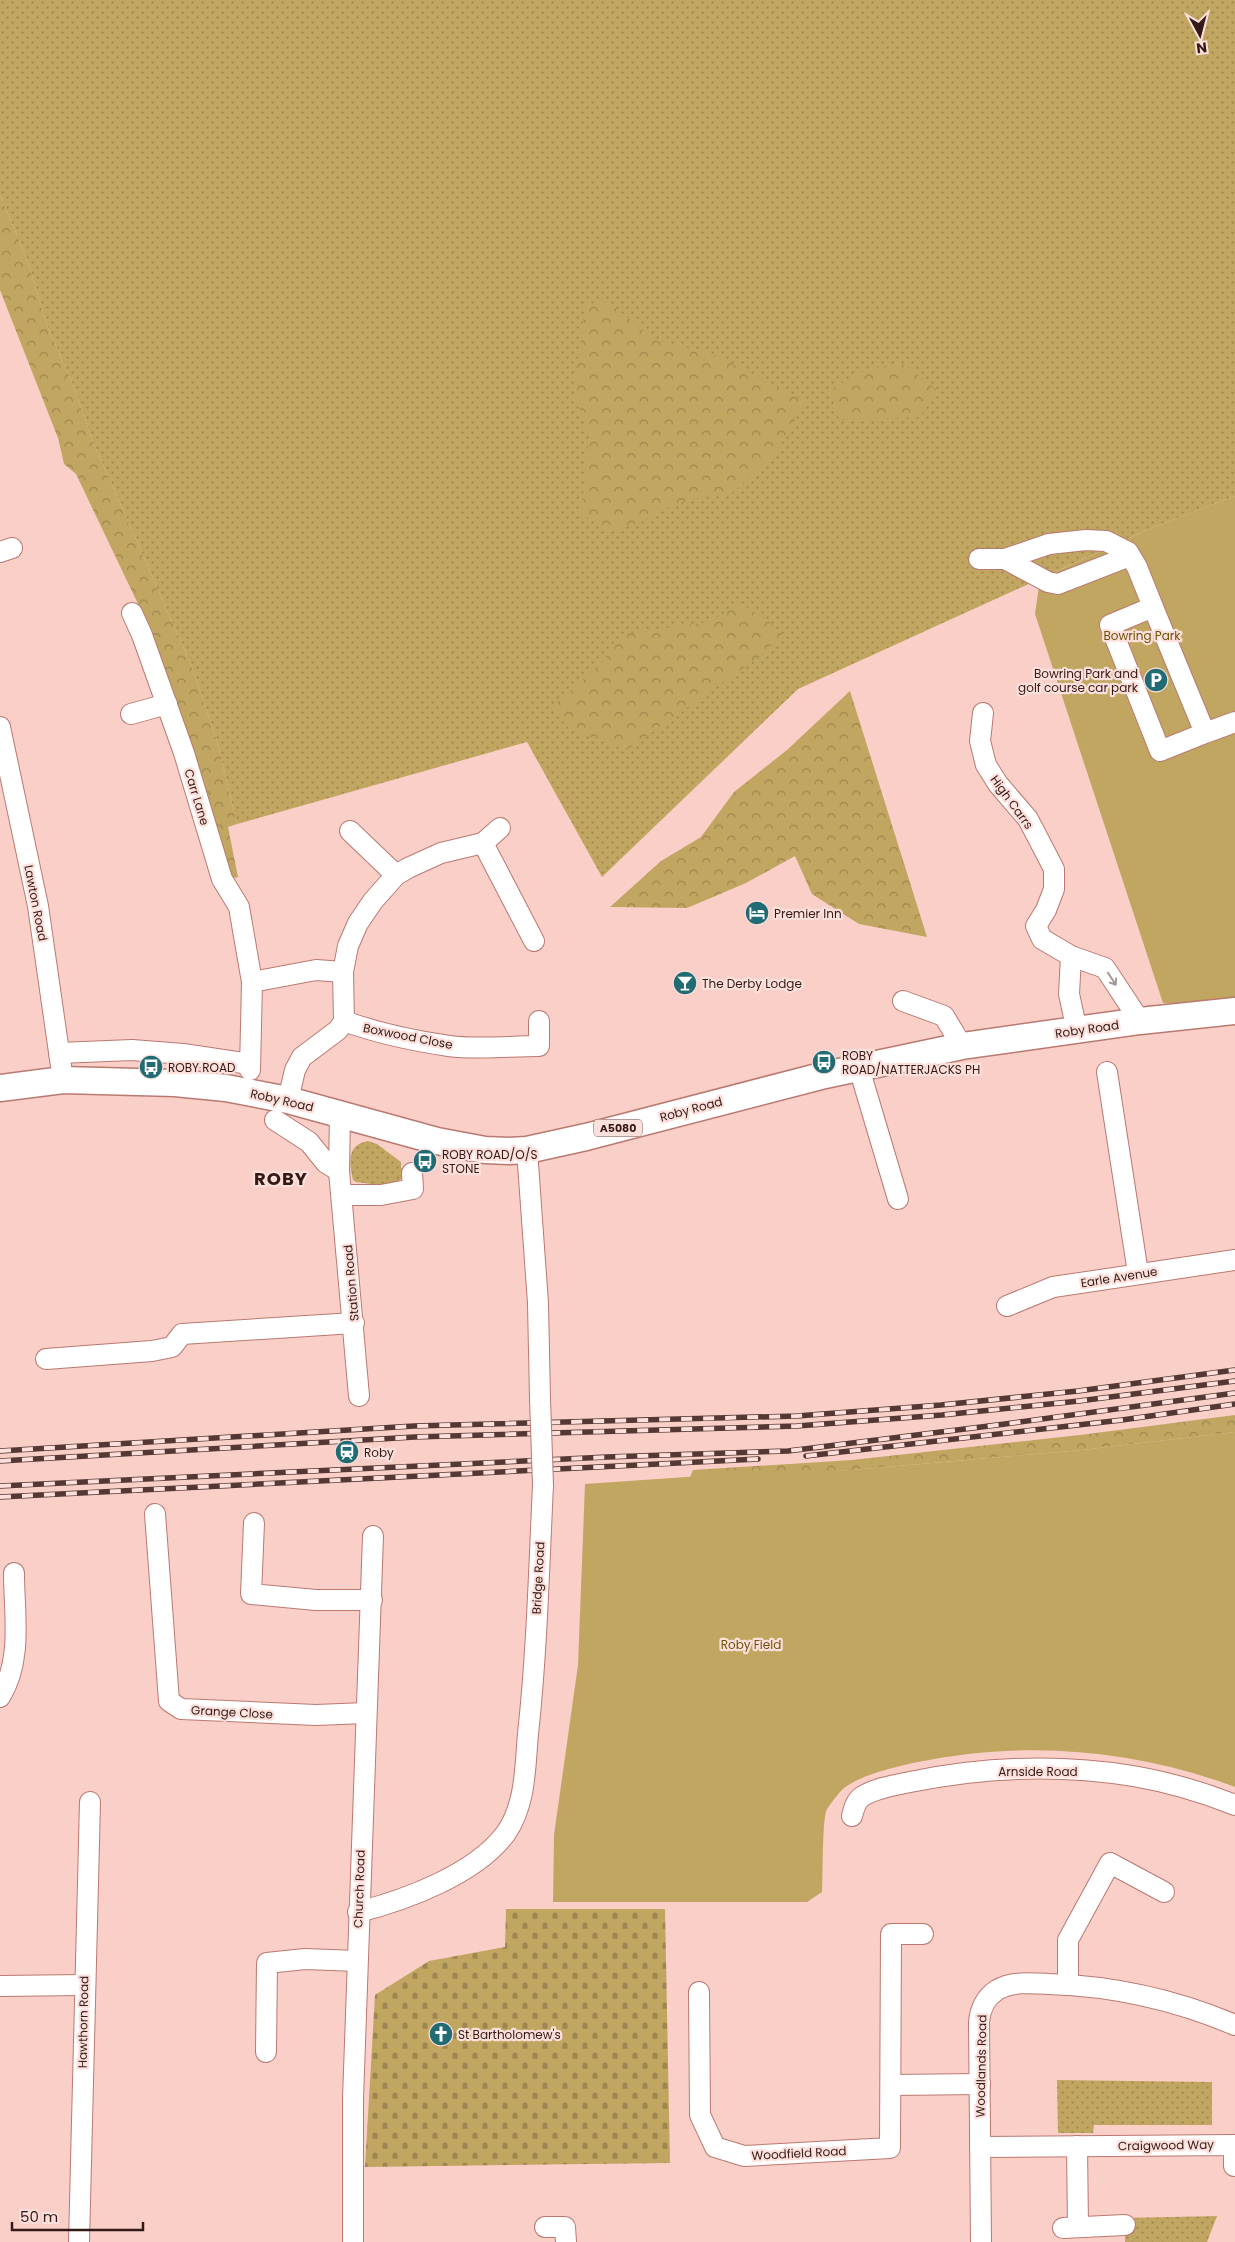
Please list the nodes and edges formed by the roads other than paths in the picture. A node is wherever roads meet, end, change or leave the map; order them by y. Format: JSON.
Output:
{"nodes":[{"id":1,"x":1130,"y":556,"type":"junction"},
{"id":2,"x":979,"y":559,"type":"dead end"},
{"id":3,"x":1005,"y":559,"type":"junction"},
{"id":4,"x":1153,"y":607,"type":"junction"},
{"id":5,"x":132,"y":613,"type":"dead end"},
{"id":6,"x":167,"y":704,"type":"junction"},
{"id":7,"x":984,"y":713,"type":"dead end"},
{"id":8,"x":131,"y":714,"type":"dead end"},
{"id":9,"x":1235,"y":722,"type":"edge"},
{"id":10,"x":0,"y":727,"type":"edge"},
{"id":11,"x":1205,"y":733,"type":"junction"},
{"id":12,"x":500,"y":828,"type":"dead end"},
{"id":13,"x":350,"y":831,"type":"dead end"},
{"id":14,"x":483,"y":843,"type":"junction"},
{"id":15,"x":396,"y":875,"type":"junction"},
{"id":16,"x":534,"y":941,"type":"dead end"},
{"id":17,"x":1071,"y":956,"type":"junction"},
{"id":18,"x":343,"y":972,"type":"junction"},
{"id":19,"x":252,"y":982,"type":"junction"},
{"id":20,"x":902,"y":1001,"type":"dead end"},
{"id":21,"x":1235,"y":1011,"type":"edge"},
{"id":22,"x":344,"y":1021,"type":"junction"},
{"id":23,"x":539,"y":1021,"type":"dead end"},
{"id":24,"x":1140,"y":1021,"type":"junction"},
{"id":25,"x":1077,"y":1031,"type":"junction"},
{"id":26,"x":962,"y":1046,"type":"junction"},
{"id":27,"x":59,"y":1053,"type":"junction"},
{"id":28,"x":858,"y":1068,"type":"junction"},
{"id":29,"x":1107,"y":1072,"type":"dead end"},
{"id":30,"x":63,"y":1080,"type":"junction"},
{"id":31,"x":0,"y":1088,"type":"edge"},
{"id":32,"x":282,"y":1110,"type":"junction"},
{"id":33,"x":340,"y":1115,"type":"junction"},
{"id":34,"x":527,"y":1150,"type":"junction"},
{"id":35,"x":339,"y":1171,"type":"junction"},
{"id":36,"x":412,"y":1173,"type":"dead end"},
{"id":37,"x":342,"y":1196,"type":"junction"},
{"id":38,"x":898,"y":1199,"type":"dead end"},
{"id":39,"x":1235,"y":1260,"type":"edge"},
{"id":40,"x":1138,"y":1273,"type":"junction"},
{"id":41,"x":1007,"y":1306,"type":"dead end"},
{"id":42,"x":354,"y":1323,"type":"junction"},
{"id":43,"x":46,"y":1359,"type":"dead end"},
{"id":44,"x":360,"y":1396,"type":"dead end"},
{"id":45,"x":155,"y":1514,"type":"dead end"},
{"id":46,"x":254,"y":1523,"type":"dead end"},
{"id":47,"x":373,"y":1536,"type":"dead end"},
{"id":48,"x":14,"y":1573,"type":"dead end"},
{"id":49,"x":372,"y":1600,"type":"junction"},
{"id":50,"x":7,"y":1601,"type":"edge"},
{"id":51,"x":0,"y":1697,"type":"edge"},
{"id":52,"x":366,"y":1713,"type":"junction"},
{"id":53,"x":90,"y":1802,"type":"dead end"},
{"id":54,"x":1235,"y":1804,"type":"edge"},
{"id":55,"x":852,"y":1816,"type":"dead end"},
{"id":56,"x":1164,"y":1892,"type":"dead end"},
{"id":57,"x":358,"y":1912,"type":"junction"},
{"id":58,"x":923,"y":1934,"type":"dead end"},
{"id":59,"x":357,"y":1961,"type":"junction"},
{"id":60,"x":1068,"y":1984,"type":"junction"},
{"id":61,"x":84,"y":1985,"type":"junction"},
{"id":62,"x":0,"y":1986,"type":"edge"},
{"id":63,"x":699,"y":1992,"type":"dead end"},
{"id":64,"x":1235,"y":2025,"type":"edge"},
{"id":65,"x":266,"y":2052,"type":"dead end"},
{"id":66,"x":980,"y":2084,"type":"junction"},
{"id":67,"x":891,"y":2085,"type":"junction"},
{"id":68,"x":1077,"y":2146,"type":"junction"},
{"id":69,"x":980,"y":2147,"type":"junction"},
{"id":70,"x":1234,"y":2166,"type":"dead end"},
{"id":71,"x":1125,"y":2225,"type":"dead end"},
{"id":72,"x":545,"y":2227,"type":"dead end"},
{"id":73,"x":79,"y":2242,"type":"edge"},
{"id":74,"x":353,"y":2242,"type":"edge"},
{"id":75,"x":566,"y":2242,"type":"edge"},
{"id":76,"x":981,"y":2242,"type":"edge"}],
"edges":[{"from":1,"to":3,"type":"street"},
{"from":1,"to":3,"type":"street"},
{"from":1,"to":4,"type":"street"},
{"from":2,"to":3,"type":"street"},
{"from":4,"to":11,"type":"street"},
{"from":4,"to":11,"type":"street"},
{"from":5,"to":6,"type":"street","name":"Carr Lane"},
{"from":6,"to":8,"type":"street"},
{"from":6,"to":19,"type":"street","name":"Carr Lane"},
{"from":7,"to":17,"type":"street","name":"High Carrs"},
{"from":9,"to":11,"type":"street"},
{"from":10,"to":27,"type":"street","name":"Lawton Road"},
{"from":12,"to":14,"type":"street"},
{"from":13,"to":15,"type":"street"},
{"from":14,"to":15,"type":"street"},
{"from":14,"to":16,"type":"street"},
{"from":15,"to":18,"type":"street"},
{"from":17,"to":24,"type":"street","name":"High Carrs","one_way":true},
{"from":17,"to":25,"type":"street"},
{"from":18,"to":19,"type":"street"},
{"from":18,"to":22,"type":"street"},
{"from":19,"to":27,"type":"street","name":"Carr Lane"},
{"from":20,"to":26,"type":"street"},
{"from":21,"to":24,"type":"main road","name":"Roby Road","number":"A5080"},
{"from":22,"to":23,"type":"street","name":"Boxwood Close"},
{"from":22,"to":32,"type":"street"},
{"from":24,"to":25,"type":"main road","name":"Roby Road","number":"A5080"},
{"from":25,"to":26,"type":"main road","name":"Roby Road","number":"A5080"},
{"from":26,"to":28,"type":"main road","name":"Roby Road","number":"A5080"},
{"from":27,"to":30,"type":"street","name":"Lawton Road"},
{"from":28,"to":34,"type":"main road","name":"Roby Road","number":"A5080"},
{"from":28,"to":38,"type":"street"},
{"from":29,"to":40,"type":"street"},
{"from":30,"to":31,"type":"main road","name":"Roby Road","number":"A5080"},
{"from":30,"to":32,"type":"main road","name":"Roby Road","number":"A5080"},
{"from":32,"to":33,"type":"main road","name":"Roby Road","number":"A5080"},
{"from":32,"to":35,"type":"street"},
{"from":33,"to":34,"type":"main road","name":"Roby Road","number":"A5080"},
{"from":33,"to":35,"type":"street","name":"Station Road"},
{"from":34,"to":57,"type":"street","name":"Bridge Road","bridge":true},
{"from":35,"to":37,"type":"street","name":"Station Road"},
{"from":36,"to":37,"type":"street"},
{"from":37,"to":42,"type":"street","name":"Station Road"},
{"from":39,"to":40,"type":"street","name":"Earle Avenue"},
{"from":40,"to":41,"type":"street","name":"Earle Avenue"},
{"from":42,"to":43,"type":"street"},
{"from":42,"to":44,"type":"street","name":"Station Road"},
{"from":45,"to":52,"type":"street","name":"Grange Close"},
{"from":46,"to":49,"type":"street"},
{"from":47,"to":49,"type":"street","name":"Church Road"},
{"from":48,"to":50,"type":"street"},
{"from":49,"to":52,"type":"street","name":"Church Road"},
{"from":50,"to":51,"type":"street"},
{"from":52,"to":57,"type":"street","name":"Church Road"},
{"from":53,"to":61,"type":"street","name":"Hawthorn Road"},
{"from":54,"to":55,"type":"street","name":"Arnside Road"},
{"from":56,"to":60,"type":"street"},
{"from":57,"to":59,"type":"street","name":"Church Road"},
{"from":58,"to":67,"type":"street","name":"Woodfield Road"},
{"from":59,"to":65,"type":"street"},
{"from":59,"to":74,"type":"street","name":"Church Road"},
{"from":60,"to":64,"type":"street","name":"Woodlands Road"},
{"from":60,"to":66,"type":"street","name":"Woodlands Road"},
{"from":61,"to":62,"type":"street"},
{"from":61,"to":73,"type":"street","name":"Hawthorn Road"},
{"from":63,"to":67,"type":"street","name":"Woodfield Road"},
{"from":66,"to":67,"type":"street"},
{"from":66,"to":69,"type":"street","name":"Woodlands Road"},
{"from":68,"to":69,"type":"street","name":"Craigwood Way"},
{"from":68,"to":70,"type":"street","name":"Craigwood Way"},
{"from":68,"to":71,"type":"street"},
{"from":69,"to":76,"type":"street","name":"Woodlands Road"},
{"from":72,"to":75,"type":"street"}]}
